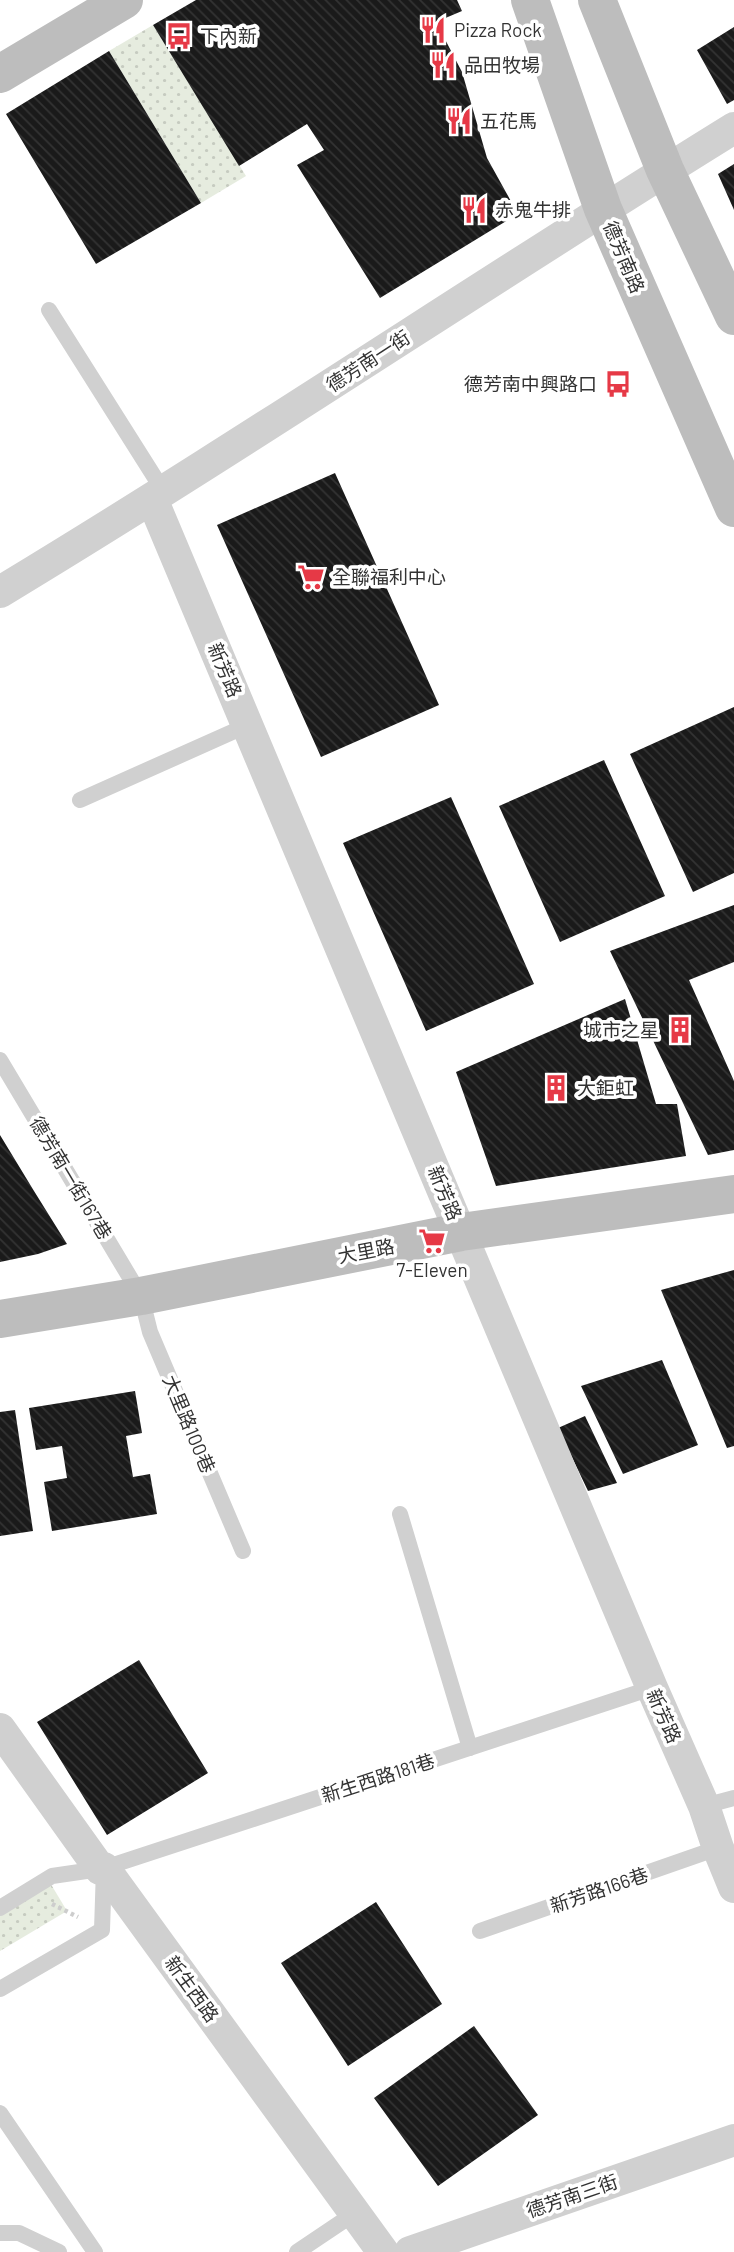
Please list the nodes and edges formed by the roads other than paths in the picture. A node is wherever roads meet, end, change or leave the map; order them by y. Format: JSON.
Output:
{"nodes":[{"id":1,"x":124,"y":0,"type":"edge"},
{"id":2,"x":530,"y":0,"type":"edge"},
{"id":3,"x":597,"y":0,"type":"edge"},
{"id":4,"x":0,"y":74,"type":"edge"},
{"id":5,"x":734,"y":128,"type":"edge"},
{"id":6,"x":665,"y":170,"type":"junction"},
{"id":7,"x":603,"y":209,"type":"junction"},
{"id":8,"x":49,"y":310,"type":"dead end"},
{"id":9,"x":734,"y":316,"type":"edge"},
{"id":10,"x":158,"y":496,"type":"junction"},
{"id":11,"x":734,"y":508,"type":"edge"},
{"id":12,"x":0,"y":592,"type":"edge"},
{"id":13,"x":248,"y":725,"type":"junction"},
{"id":14,"x":80,"y":800,"type":"dead end"},
{"id":15,"x":0,"y":1060,"type":"edge"},
{"id":16,"x":734,"y":1194,"type":"edge"},
{"id":17,"x":461,"y":1232,"type":"junction"},
{"id":18,"x":141,"y":1296,"type":"junction"},
{"id":19,"x":0,"y":1319,"type":"edge"},
{"id":20,"x":400,"y":1514,"type":"dead end"},
{"id":21,"x":243,"y":1551,"type":"dead end"},
{"id":22,"x":652,"y":1688,"type":"junction"},
{"id":23,"x":0,"y":1729,"type":"edge"},
{"id":24,"x":470,"y":1748,"type":"junction"},
{"id":25,"x":734,"y":1798,"type":"edge"},
{"id":26,"x":704,"y":1806,"type":"junction"},
{"id":27,"x":718,"y":1848,"type":"junction"},
{"id":28,"x":102,"y":1869,"type":"junction"},
{"id":29,"x":734,"y":1887,"type":"edge"},
{"id":30,"x":0,"y":1908,"type":"edge"},
{"id":31,"x":480,"y":1931,"type":"dead end"},
{"id":32,"x":0,"y":1989,"type":"edge"},
{"id":33,"x":0,"y":2113,"type":"edge"},
{"id":34,"x":734,"y":2140,"type":"edge"},
{"id":35,"x":355,"y":2213,"type":"junction"},
{"id":36,"x":0,"y":2233,"type":"edge"},
{"id":37,"x":59,"y":2252,"type":"edge"},
{"id":38,"x":95,"y":2252,"type":"edge"},
{"id":39,"x":297,"y":2252,"type":"edge"},
{"id":40,"x":383,"y":2252,"type":"edge"},
{"id":41,"x":410,"y":2252,"type":"edge"}],
"edges":[{"from":1,"to":4,"type":"street"},
{"from":2,"to":7,"type":"street","name":"德芳南路"},
{"from":3,"to":6,"type":"street"},
{"from":5,"to":6,"type":"street","name":"德芳南一街"},
{"from":6,"to":7,"type":"street","name":"德芳南一街"},
{"from":6,"to":9,"type":"street"},
{"from":7,"to":10,"type":"street","name":"德芳南一街"},
{"from":7,"to":11,"type":"street","name":"德芳南路"},
{"from":8,"to":10,"type":"lane"},
{"from":10,"to":12,"type":"street","name":"德芳南一街"},
{"from":10,"to":13,"type":"street","name":"新芳路"},
{"from":13,"to":14,"type":"lane"},
{"from":13,"to":17,"type":"street","name":"新芳路"},
{"from":15,"to":18,"type":"lane","name":"德芳南一街167巷"},
{"from":16,"to":17,"type":"street","name":"大里路"},
{"from":17,"to":18,"type":"street","name":"大里路"},
{"from":17,"to":22,"type":"street","name":"新芳路"},
{"from":18,"to":19,"type":"street","name":"大里路"},
{"from":18,"to":21,"type":"lane","name":"大里路100巷"},
{"from":20,"to":24,"type":"lane"},
{"from":22,"to":24,"type":"lane","name":"新生西路181巷"},
{"from":22,"to":26,"type":"street","name":"新芳路"},
{"from":23,"to":28,"type":"street","name":"新生西路"},
{"from":24,"to":28,"type":"lane","name":"新生西路181巷"},
{"from":25,"to":26,"type":"lane"},
{"from":26,"to":27,"type":"street","name":"新芳路"},
{"from":27,"to":29,"type":"street","name":"新芳路"},
{"from":27,"to":31,"type":"lane","name":"新芳路166巷"},
{"from":28,"to":30,"type":"lane","name":"新生西路181巷"},
{"from":28,"to":32,"type":"lane"},
{"from":28,"to":35,"type":"street","name":"新生西路"},
{"from":33,"to":38,"type":"lane"},
{"from":34,"to":41,"type":"street","name":"德芳南三街"},
{"from":35,"to":39,"type":"lane"},
{"from":35,"to":40,"type":"street","name":"新生西路"},
{"from":36,"to":37,"type":"lane"}]}
